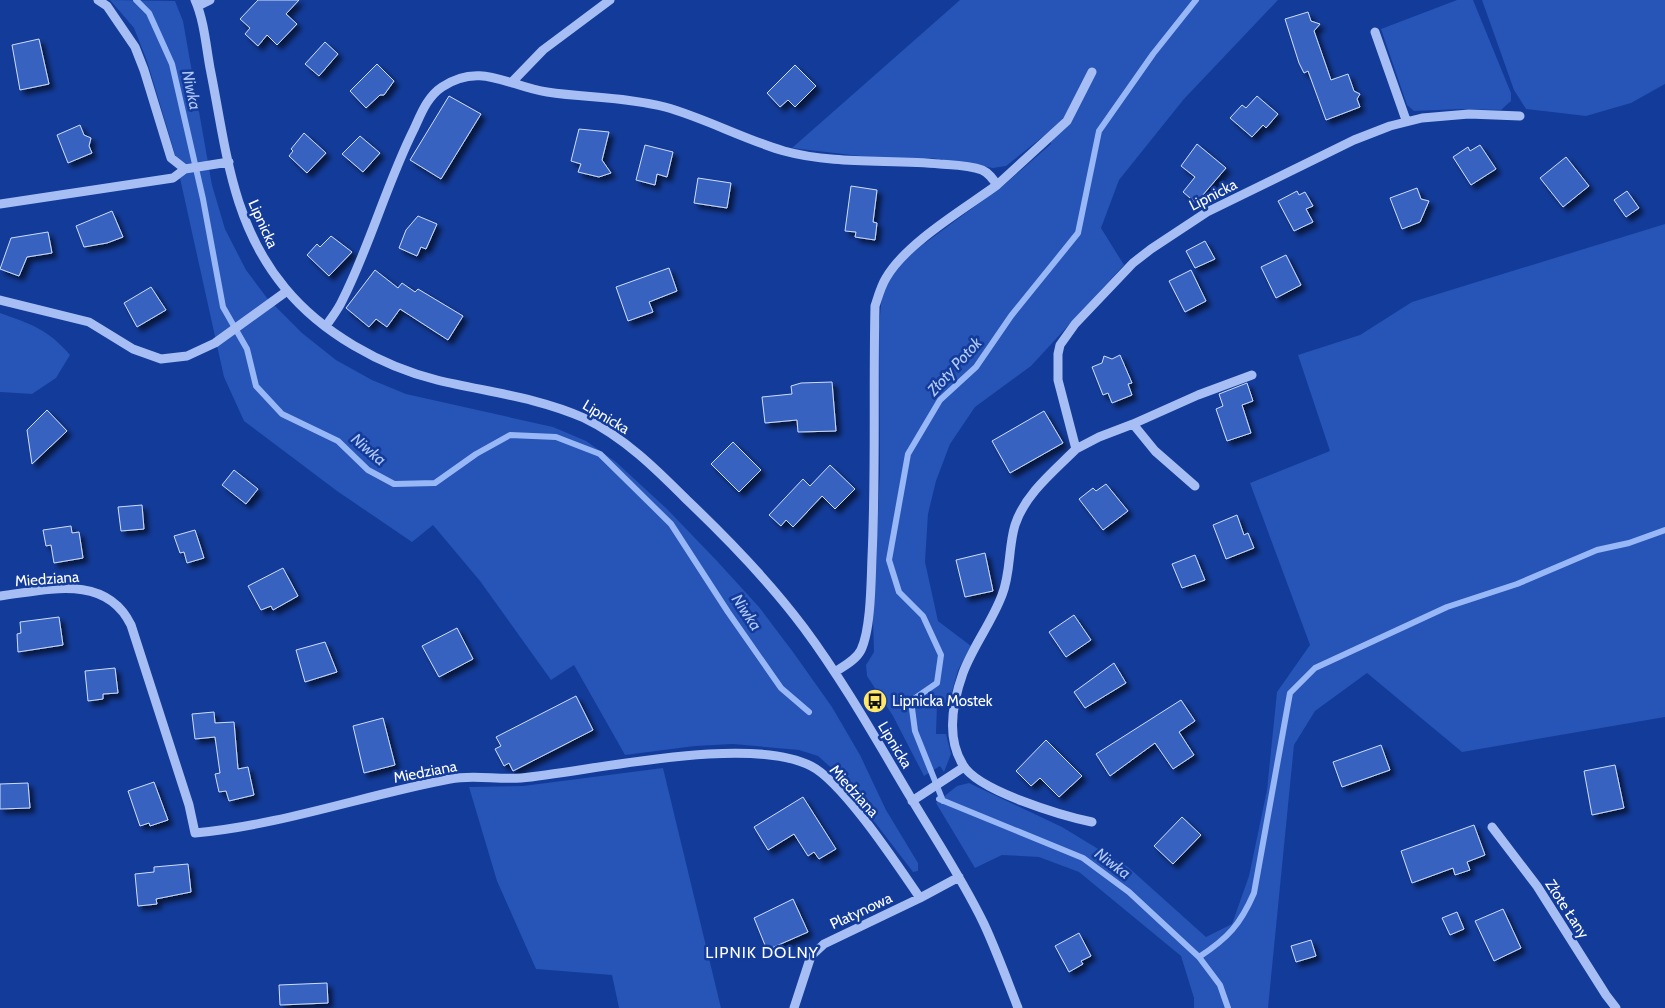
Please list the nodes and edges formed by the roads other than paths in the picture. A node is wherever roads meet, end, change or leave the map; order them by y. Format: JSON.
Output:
{"nodes":[{"id":1,"x":98,"y":0,"type":"edge"},
{"id":2,"x":210,"y":0,"type":"edge"},
{"id":3,"x":610,"y":0,"type":"edge"},
{"id":4,"x":197,"y":3,"type":"edge"},
{"id":5,"x":1375,"y":32,"type":"dead end"},
{"id":6,"x":1092,"y":72,"type":"dead end"},
{"id":7,"x":513,"y":81,"type":"junction"},
{"id":8,"x":1520,"y":116,"type":"dead end"},
{"id":9,"x":1406,"y":120,"type":"junction"},
{"id":10,"x":229,"y":162,"type":"junction"},
{"id":11,"x":185,"y":169,"type":"junction"},
{"id":12,"x":997,"y":185,"type":"junction"},
{"id":13,"x":0,"y":204,"type":"edge"},
{"id":14,"x":287,"y":291,"type":"junction"},
{"id":15,"x":0,"y":300,"type":"edge"},
{"id":16,"x":326,"y":326,"type":"junction"},
{"id":17,"x":1252,"y":375,"type":"dead end"},
{"id":18,"x":1133,"y":424,"type":"junction"},
{"id":19,"x":1076,"y":449,"type":"junction"},
{"id":20,"x":1195,"y":486,"type":"dead end"},
{"id":21,"x":0,"y":596,"type":"edge"},
{"id":22,"x":835,"y":672,"type":"junction"},
{"id":23,"x":964,"y":767,"type":"junction"},
{"id":24,"x":912,"y":801,"type":"junction"},
{"id":25,"x":1092,"y":822,"type":"dead end"},
{"id":26,"x":1492,"y":827,"type":"dead end"},
{"id":27,"x":959,"y":877,"type":"junction"},
{"id":28,"x":920,"y":898,"type":"junction"},
{"id":29,"x":794,"y":1008,"type":"edge"},
{"id":30,"x":1018,"y":1008,"type":"edge"},
{"id":31,"x":1616,"y":1008,"type":"edge"}],
"edges":[{"from":1,"to":11,"type":"street"},
{"from":2,"to":4,"type":"street"},
{"from":3,"to":7,"type":"street"},
{"from":4,"to":10,"type":"street","name":"Lipnicka"},
{"from":5,"to":9,"type":"street"},
{"from":6,"to":12,"type":"street"},
{"from":7,"to":12,"type":"street"},
{"from":7,"to":16,"type":"street"},
{"from":8,"to":9,"type":"street","name":"Lipnicka"},
{"from":9,"to":19,"type":"street","name":"Lipnicka"},
{"from":10,"to":11,"type":"street"},
{"from":10,"to":14,"type":"street","name":"Lipnicka"},
{"from":11,"to":13,"type":"street"},
{"from":12,"to":22,"type":"street"},
{"from":14,"to":15,"type":"street"},
{"from":14,"to":16,"type":"street","name":"Lipnicka"},
{"from":16,"to":22,"type":"street","name":"Lipnicka"},
{"from":17,"to":18,"type":"street"},
{"from":18,"to":19,"type":"street"},
{"from":18,"to":20,"type":"street"},
{"from":19,"to":23,"type":"street"},
{"from":21,"to":28,"type":"street","name":"Miedziana"},
{"from":22,"to":24,"type":"street","name":"Lipnicka"},
{"from":23,"to":24,"type":"street"},
{"from":23,"to":25,"type":"street"},
{"from":24,"to":27,"type":"street","name":"Lipnicka"},
{"from":26,"to":31,"type":"street","name":"Złote Łany"},
{"from":27,"to":28,"type":"street"},
{"from":27,"to":30,"type":"street","name":"Lipnicka"},
{"from":28,"to":29,"type":"street","name":"Platynowa"}]}
